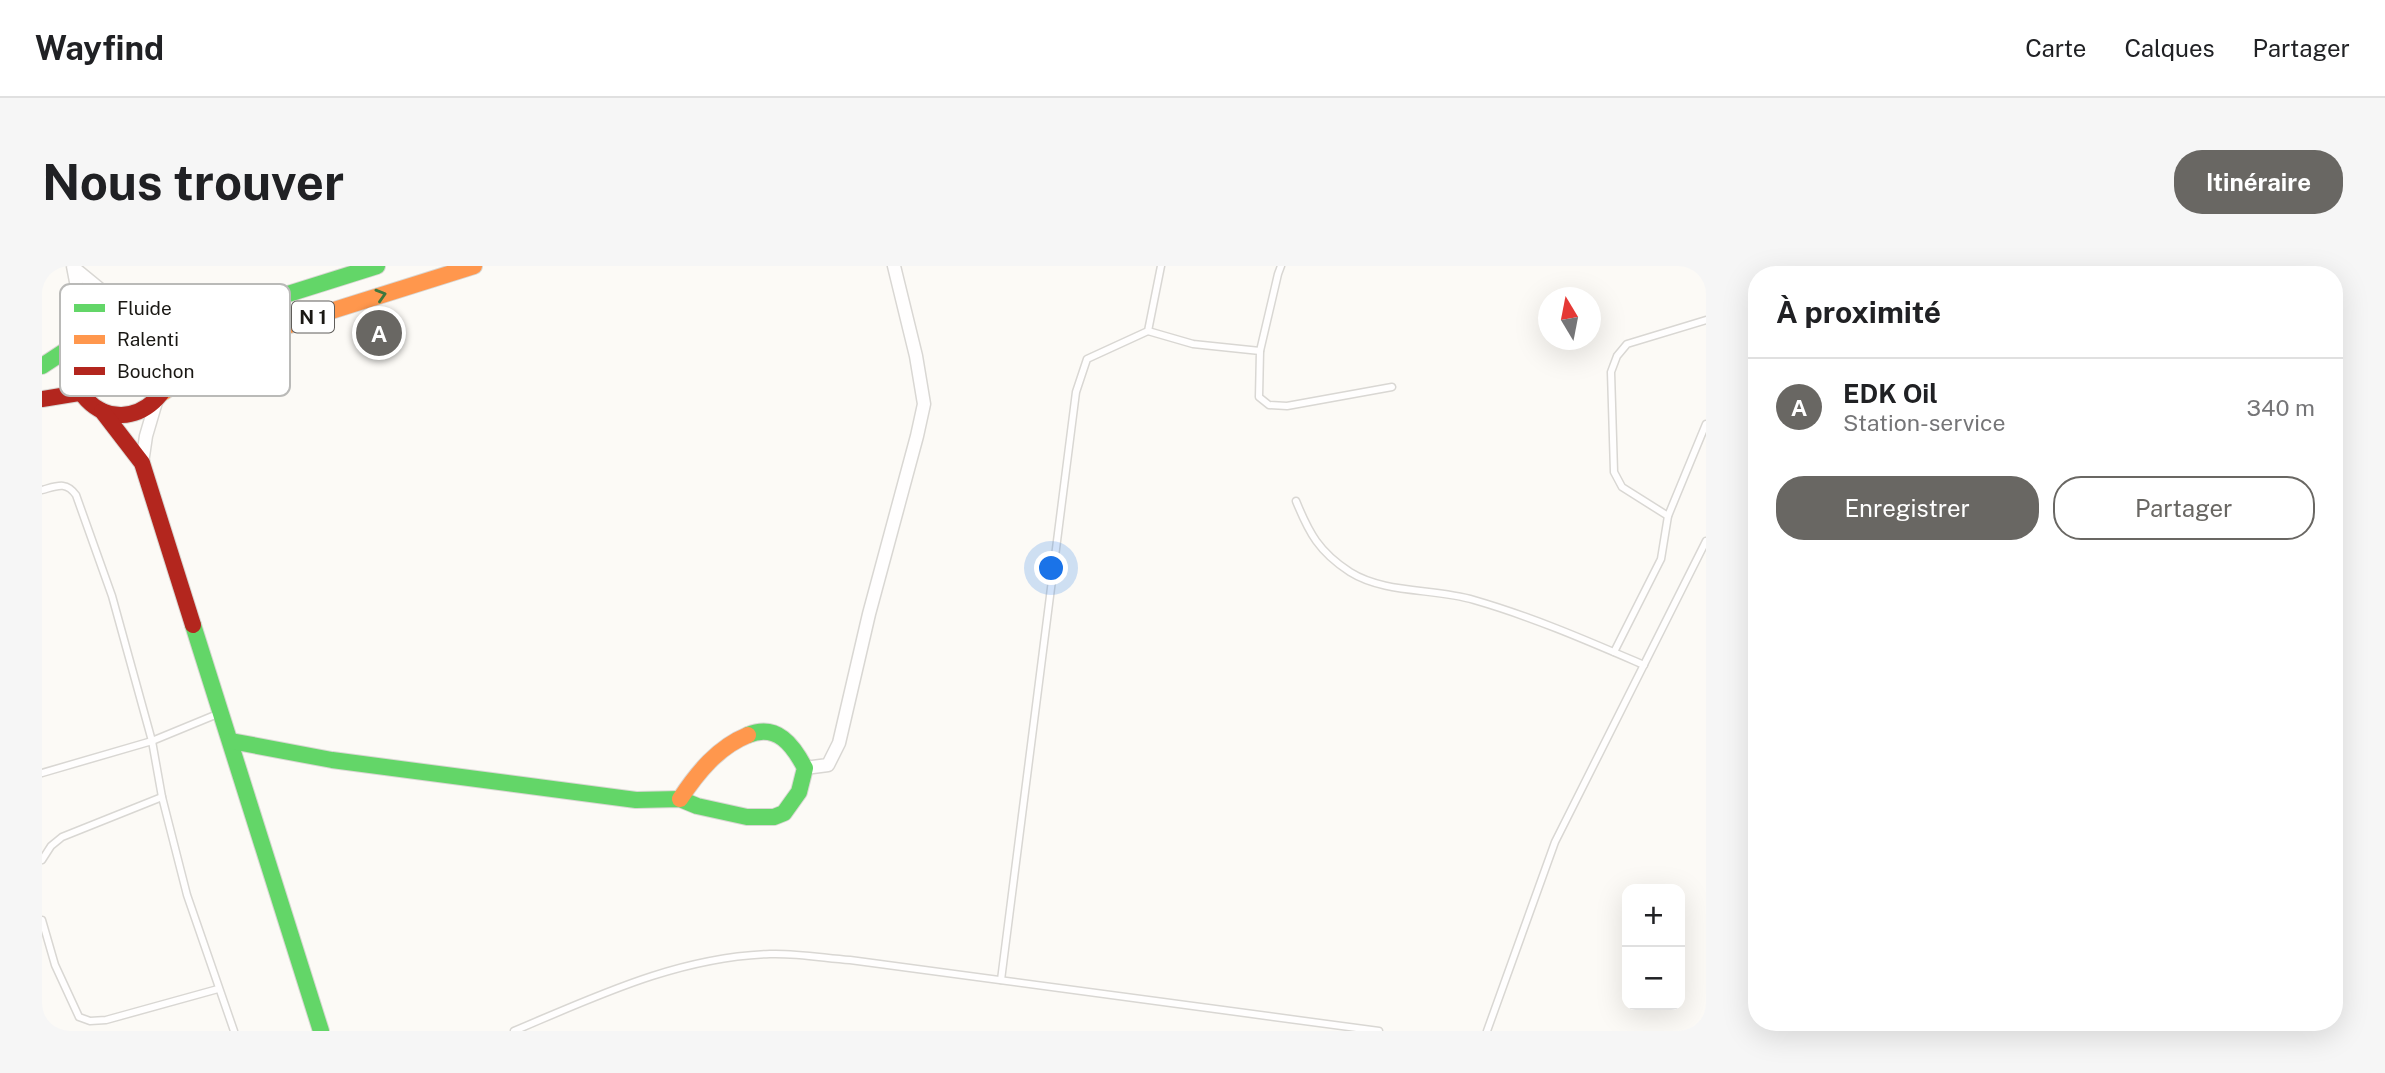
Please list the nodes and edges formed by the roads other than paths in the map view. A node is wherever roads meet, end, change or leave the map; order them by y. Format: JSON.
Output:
{"nodes":[{"id":1,"x":377,"y":266,"type":"edge"},
{"id":2,"x":474,"y":266,"type":"edge"},
{"id":3,"x":894,"y":266,"type":"edge"},
{"id":4,"x":1161,"y":266,"type":"edge"},
{"id":5,"x":1282,"y":266,"type":"edge"},
{"id":6,"x":74,"y":267,"type":"edge"},
{"id":7,"x":96,"y":284,"type":"edge"},
{"id":8,"x":290,"y":291,"type":"edge"},
{"id":9,"x":1706,"y":320,"type":"edge"},
{"id":10,"x":290,"y":325,"type":"edge"},
{"id":11,"x":1148,"y":331,"type":"junction"},
{"id":12,"x":1260,"y":351,"type":"junction"},
{"id":13,"x":60,"y":353,"type":"edge"},
{"id":14,"x":42,"y":366,"type":"edge"},
{"id":15,"x":1392,"y":387,"type":"dead end"},
{"id":16,"x":60,"y":396,"type":"edge"},
{"id":17,"x":83,"y":396,"type":"edge"},
{"id":18,"x":161,"y":396,"type":"joint"},
{"id":19,"x":42,"y":399,"type":"edge"},
{"id":20,"x":102,"y":411,"type":"junction"},
{"id":21,"x":1706,"y":424,"type":"edge"},
{"id":22,"x":142,"y":463,"type":"junction"},
{"id":23,"x":42,"y":490,"type":"edge"},
{"id":24,"x":1296,"y":501,"type":"dead end"},
{"id":25,"x":1668,"y":516,"type":"junction"},
{"id":26,"x":1706,"y":541,"type":"edge"},
{"id":27,"x":1614,"y":652,"type":"junction"},
{"id":28,"x":1644,"y":665,"type":"junction"},
{"id":29,"x":222,"y":712,"type":"junction"},
{"id":30,"x":152,"y":741,"type":"junction"},
{"id":31,"x":231,"y":741,"type":"junction"},
{"id":32,"x":805,"y":768,"type":"junction"},
{"id":33,"x":42,"y":773,"type":"edge"},
{"id":34,"x":162,"y":797,"type":"junction"},
{"id":35,"x":680,"y":799,"type":"junction"},
{"id":36,"x":42,"y":860,"type":"edge"},
{"id":37,"x":42,"y":920,"type":"edge"},
{"id":38,"x":1001,"y":980,"type":"junction"},
{"id":39,"x":218,"y":989,"type":"junction"},
{"id":40,"x":234,"y":1031,"type":"edge"},
{"id":41,"x":321,"y":1031,"type":"edge"},
{"id":42,"x":514,"y":1031,"type":"edge"},
{"id":43,"x":1379,"y":1031,"type":"edge"},
{"id":44,"x":1487,"y":1031,"type":"edge"}],
"edges":[{"from":1,"to":8,"type":"main road","number":"N 1"},
{"from":10,"to":2,"type":"main road","number":"N 1","one_way":true},
{"from":3,"to":32,"type":"street"},
{"from":4,"to":11,"type":"lane"},
{"from":5,"to":12,"type":"lane"},
{"from":6,"to":7,"type":"street"},
{"from":9,"to":25,"type":"lane"},
{"from":11,"to":12,"type":"lane"},
{"from":11,"to":38,"type":"lane"},
{"from":12,"to":15,"type":"lane"},
{"from":13,"to":14,"type":"main road","number":"N 1"},
{"from":16,"to":19,"type":"main road"},
{"from":17,"to":20,"type":"main road"},
{"from":18,"to":20,"type":"main road","number":"N 1"},
{"from":18,"to":22,"type":"street"},
{"from":20,"to":22,"type":"main road"},
{"from":21,"to":25,"type":"lane"},
{"from":22,"to":29,"type":"main road"},
{"from":23,"to":30,"type":"lane"},
{"from":24,"to":27,"type":"lane"},
{"from":25,"to":27,"type":"lane"},
{"from":26,"to":28,"type":"lane"},
{"from":27,"to":28,"type":"lane"},
{"from":28,"to":44,"type":"lane"},
{"from":29,"to":30,"type":"lane"},
{"from":29,"to":31,"type":"main road"},
{"from":30,"to":33,"type":"lane"},
{"from":30,"to":34,"type":"lane"},
{"from":31,"to":35,"type":"main road"},
{"from":31,"to":41,"type":"main road"},
{"from":32,"to":35,"type":"main road"},
{"from":32,"to":35,"type":"main road"},
{"from":34,"to":36,"type":"lane"},
{"from":34,"to":39,"type":"lane"},
{"from":37,"to":39,"type":"lane"},
{"from":38,"to":42,"type":"lane"},
{"from":38,"to":43,"type":"lane"},
{"from":39,"to":40,"type":"lane"}]}
